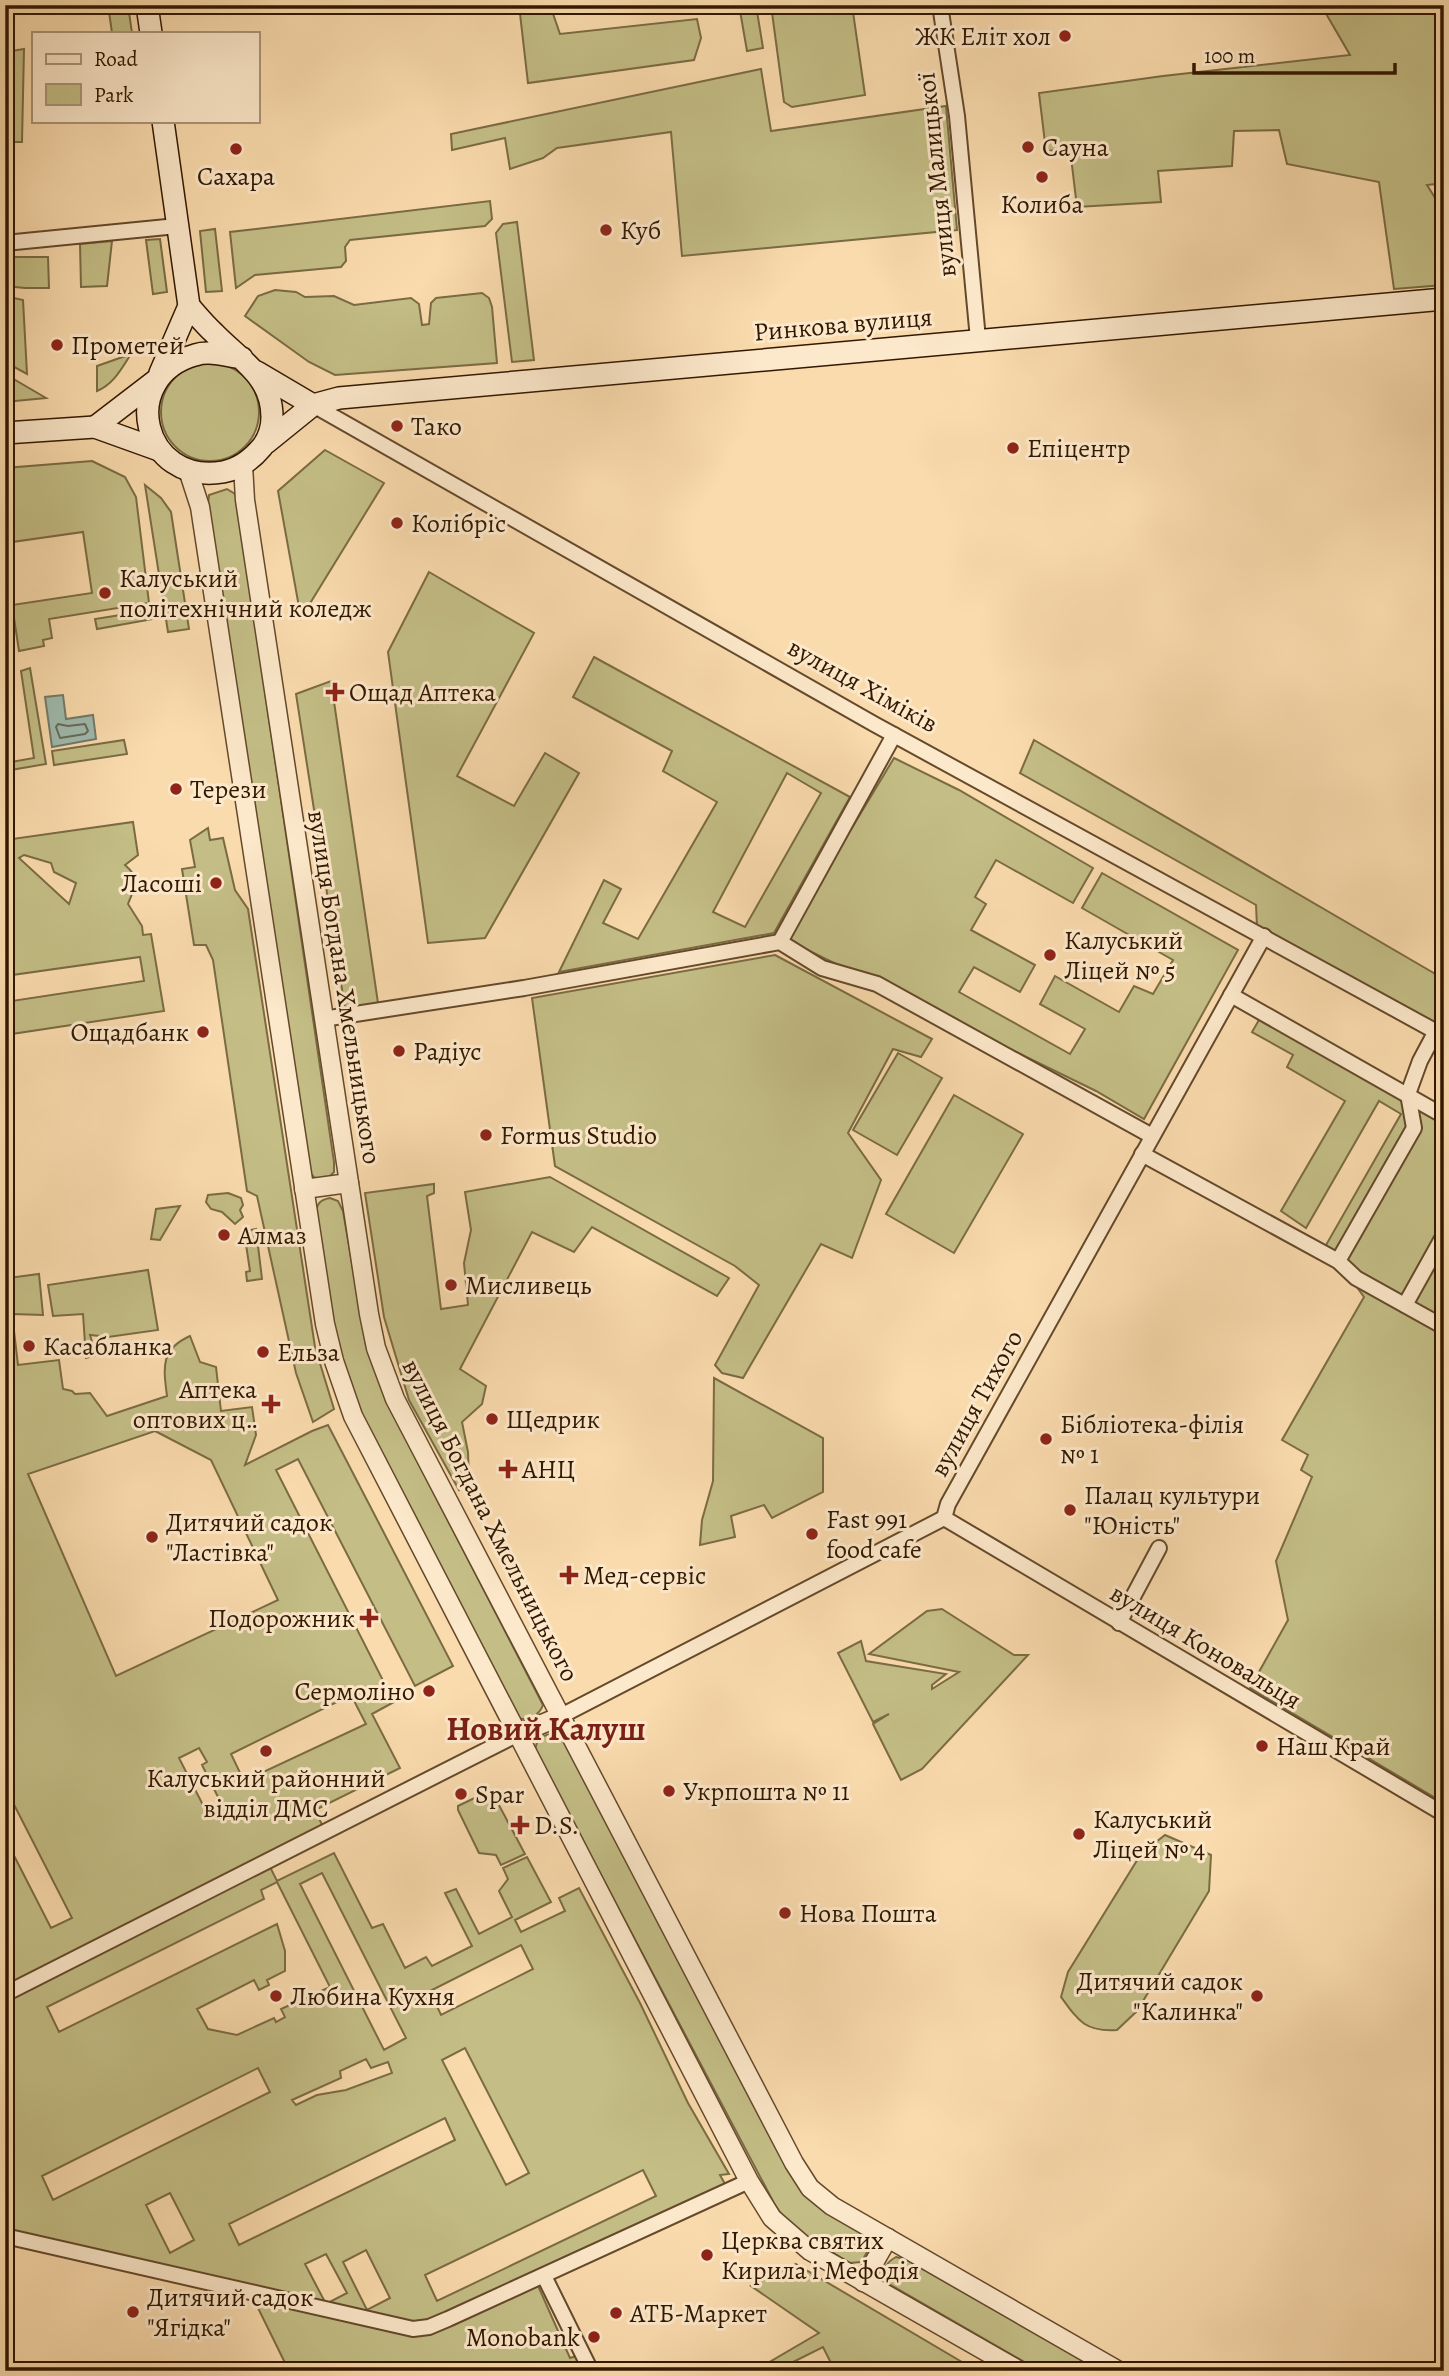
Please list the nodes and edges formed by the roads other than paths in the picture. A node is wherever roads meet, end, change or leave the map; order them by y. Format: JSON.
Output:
{"nodes":[{"id":1,"x":147,"y":5,"type":"edge"},
{"id":2,"x":940,"y":5,"type":"edge"},
{"id":3,"x":151,"y":32,"type":"edge"},
{"id":4,"x":163,"y":122,"type":"edge"},
{"id":5,"x":177,"y":226,"type":"junction"},
{"id":6,"x":5,"y":243,"type":"edge"},
{"id":7,"x":1444,"y":299,"type":"edge"},
{"id":8,"x":189,"y":306,"type":"junction"},
{"id":9,"x":978,"y":339,"type":"junction"},
{"id":10,"x":250,"y":365,"type":"junction"},
{"id":11,"x":157,"y":378,"type":"junction"},
{"id":12,"x":313,"y":405,"type":"junction"},
{"id":13,"x":95,"y":426,"type":"junction"},
{"id":14,"x":5,"y":433,"type":"edge"},
{"id":15,"x":265,"y":443,"type":"junction"},
{"id":16,"x":159,"y":450,"type":"junction"},
{"id":17,"x":243,"y":465,"type":"junction"},
{"id":18,"x":188,"y":470,"type":"junction"},
{"id":19,"x":894,"y":735,"type":"junction"},
{"id":20,"x":1264,"y":936,"type":"junction"},
{"id":21,"x":779,"y":942,"type":"junction"},
{"id":22,"x":1231,"y":995,"type":"junction"},
{"id":23,"x":323,"y":1019,"type":"junction"},
{"id":24,"x":1440,"y":1034,"type":"edge"},
{"id":25,"x":1408,"y":1094,"type":"junction"},
{"id":26,"x":1444,"y":1116,"type":"edge"},
{"id":27,"x":1152,"y":1136,"type":"junction"},
{"id":28,"x":1142,"y":1154,"type":"junction"},
{"id":29,"x":349,"y":1183,"type":"junction"},
{"id":30,"x":304,"y":1189,"type":"junction"},
{"id":31,"x":1444,"y":1235,"type":"edge"},
{"id":32,"x":1338,"y":1261,"type":"junction"},
{"id":33,"x":1405,"y":1305,"type":"junction"},
{"id":34,"x":1444,"y":1327,"type":"edge"},
{"id":35,"x":944,"y":1518,"type":"junction"},
{"id":36,"x":1159,"y":1548,"type":"dead end"},
{"id":37,"x":1119,"y":1623,"type":"junction"},
{"id":38,"x":561,"y":1716,"type":"junction"},
{"id":39,"x":516,"y":1735,"type":"junction"},
{"id":40,"x":1444,"y":1814,"type":"edge"},
{"id":41,"x":5,"y":1994,"type":"edge"},
{"id":42,"x":749,"y":2181,"type":"junction"},
{"id":43,"x":5,"y":2236,"type":"edge"},
{"id":44,"x":888,"y":2238,"type":"junction"},
{"id":45,"x":544,"y":2276,"type":"junction"},
{"id":46,"x":863,"y":2282,"type":"junction"},
{"id":47,"x":591,"y":2371,"type":"edge"},
{"id":48,"x":1020,"y":2371,"type":"edge"},
{"id":49,"x":1119,"y":2371,"type":"edge"}],
"edges":[{"from":1,"to":3,"type":"main road"},
{"from":2,"to":9,"type":"street","name":"вулиця Малицької"},
{"from":4,"to":5,"type":"main road"},
{"from":5,"to":6,"type":"street"},
{"from":5,"to":8,"type":"main road"},
{"from":7,"to":9,"type":"main road","name":"Ринкова вулиця"},
{"from":8,"to":10,"type":"main road"},
{"from":8,"to":11,"type":"main road"},
{"from":9,"to":12,"type":"main road","name":"Ринкова вулиця"},
{"from":10,"to":11,"type":"main road"},
{"from":10,"to":12,"type":"main road"},
{"from":10,"to":15,"type":"main road"},
{"from":11,"to":13,"type":"main road"},
{"from":11,"to":16,"type":"main road"},
{"from":12,"to":15,"type":"main road"},
{"from":12,"to":19,"type":"street","name":"вулиця Хіміків"},
{"from":13,"to":14,"type":"main road"},
{"from":13,"to":16,"type":"main road"},
{"from":15,"to":17,"type":"main road"},
{"from":16,"to":18,"type":"main road"},
{"from":17,"to":18,"type":"main road"},
{"from":17,"to":23,"type":"street","name":"вулиця Богдана Хмельницького"},
{"from":18,"to":30,"type":"street"},
{"from":19,"to":20,"type":"street","name":"вулиця Хіміків"},
{"from":19,"to":21,"type":"street"},
{"from":20,"to":22,"type":"street","name":"вулиця Тихого"},
{"from":20,"to":24,"type":"street","name":"вулиця Хіміків"},
{"from":21,"to":23,"type":"street"},
{"from":21,"to":27,"type":"street"},
{"from":22,"to":25,"type":"street"},
{"from":22,"to":27,"type":"street","name":"вулиця Тихого"},
{"from":23,"to":29,"type":"street","name":"вулиця Богдана Хмельницького"},
{"from":24,"to":25,"type":"street"},
{"from":25,"to":26,"type":"street"},
{"from":25,"to":32,"type":"street"},
{"from":27,"to":28,"type":"street","name":"вулиця Тихого"},
{"from":28,"to":32,"type":"street"},
{"from":28,"to":35,"type":"street","name":"вулиця Тихого"},
{"from":29,"to":30,"type":"street"},
{"from":29,"to":38,"type":"street","name":"вулиця Богдана Хмельницького"},
{"from":30,"to":39,"type":"street"},
{"from":31,"to":33,"type":"street"},
{"from":32,"to":33,"type":"street"},
{"from":33,"to":34,"type":"street"},
{"from":35,"to":37,"type":"street","name":"вулиця Коновальця"},
{"from":35,"to":38,"type":"street","name":"вулиця Тихого"},
{"from":36,"to":37,"type":"street"},
{"from":37,"to":40,"type":"street","name":"вулиця Коновальця"},
{"from":38,"to":39,"type":"street"},
{"from":38,"to":44,"type":"street","name":"вулиця Богдана Хмельницького"},
{"from":39,"to":41,"type":"street"},
{"from":39,"to":42,"type":"street"},
{"from":42,"to":45,"type":"street"},
{"from":42,"to":46,"type":"street"},
{"from":43,"to":45,"type":"street"},
{"from":44,"to":46,"type":"street"},
{"from":44,"to":49,"type":"street","name":"вулиця Богдана Хмельницького"},
{"from":45,"to":47,"type":"street"},
{"from":46,"to":48,"type":"street"}]}
